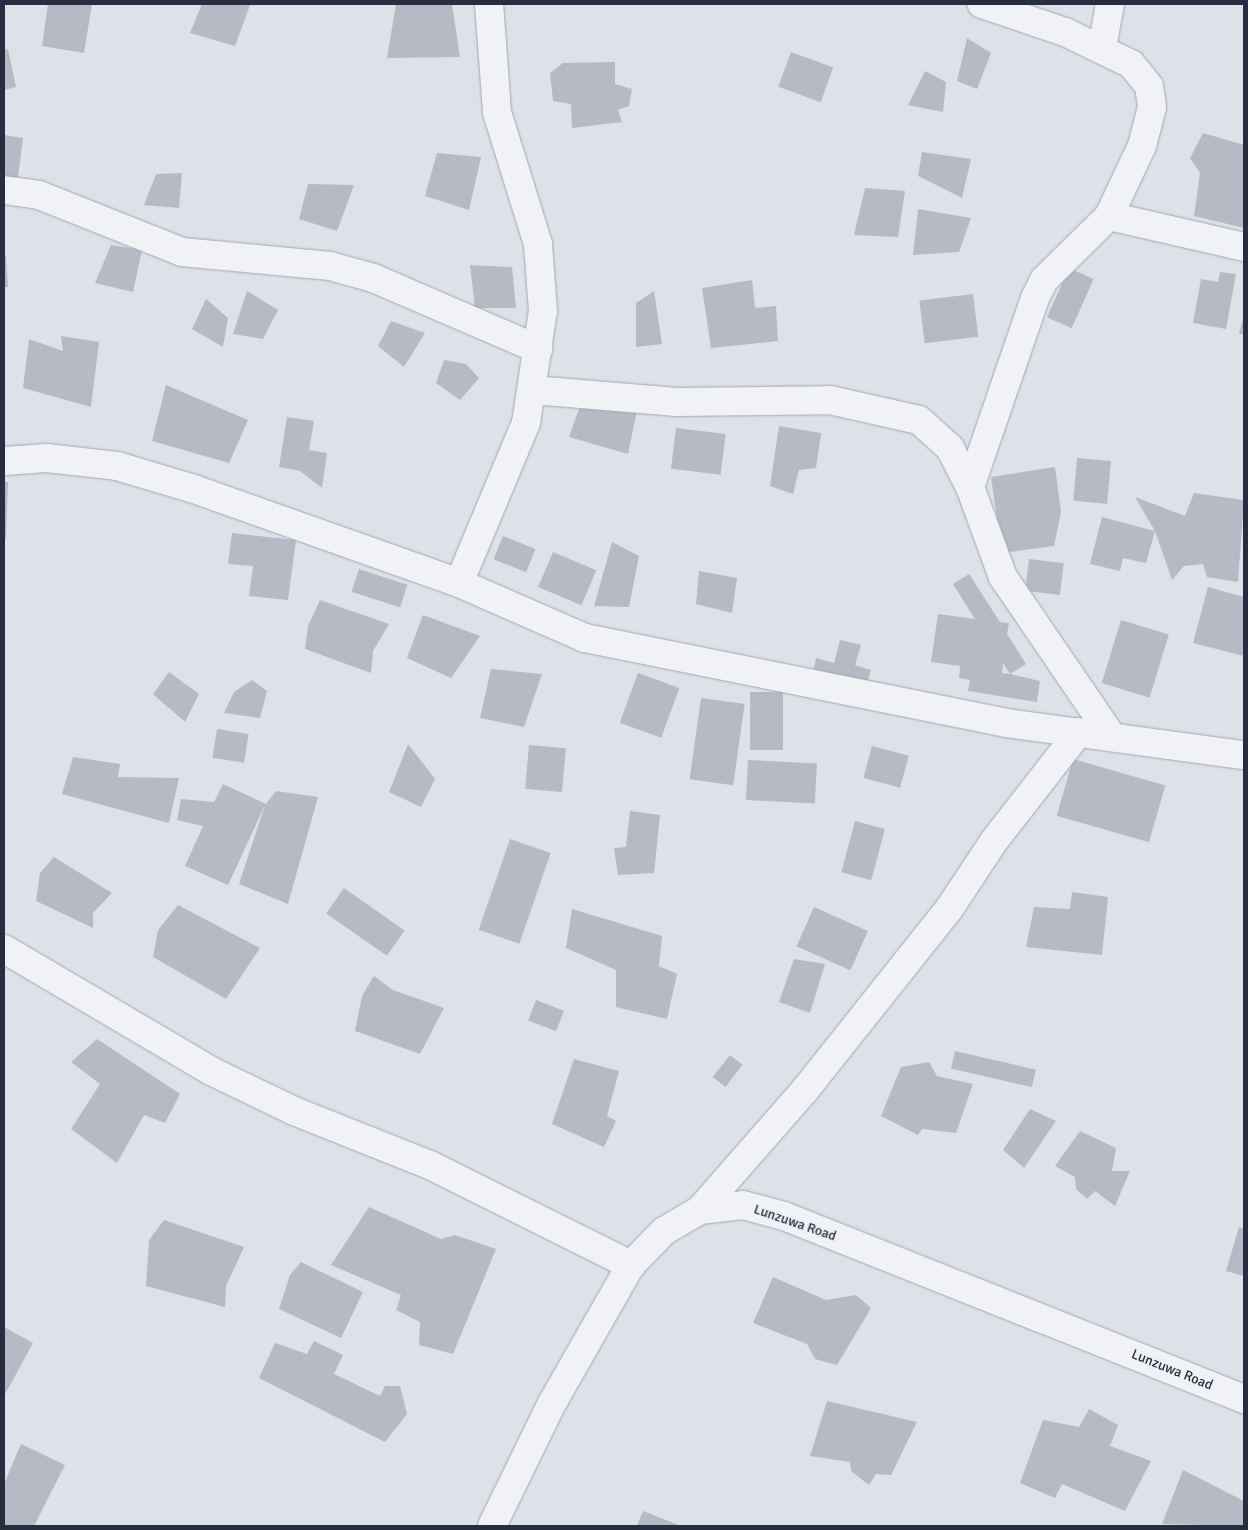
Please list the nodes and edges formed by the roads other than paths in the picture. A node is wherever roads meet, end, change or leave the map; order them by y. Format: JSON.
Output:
{"nodes":[{"id":1,"x":489,"y":4,"type":"edge"},
{"id":2,"x":982,"y":4,"type":"edge"},
{"id":3,"x":1110,"y":4,"type":"edge"},
{"id":4,"x":1102,"y":48,"type":"junction"},
{"id":5,"x":4,"y":190,"type":"edge"},
{"id":6,"x":1109,"y":216,"type":"junction"},
{"id":7,"x":1244,"y":248,"type":"edge"},
{"id":8,"x":538,"y":349,"type":"junction"},
{"id":9,"x":533,"y":390,"type":"junction"},
{"id":10,"x":4,"y":461,"type":"edge"},
{"id":11,"x":970,"y":487,"type":"junction"},
{"id":12,"x":459,"y":583,"type":"junction"},
{"id":13,"x":1079,"y":732,"type":"junction"},
{"id":14,"x":1112,"y":737,"type":"junction"},
{"id":15,"x":1244,"y":755,"type":"edge"},
{"id":16,"x":4,"y":949,"type":"edge"},
{"id":17,"x":700,"y":1210,"type":"junction"},
{"id":18,"x":631,"y":1265,"type":"junction"},
{"id":19,"x":1244,"y":1399,"type":"edge"},
{"id":20,"x":492,"y":1526,"type":"edge"}],
"edges":[{"from":1,"to":8,"type":"street"},
{"from":2,"to":4,"type":"street"},
{"from":3,"to":4,"type":"street"},
{"from":4,"to":6,"type":"street"},
{"from":5,"to":8,"type":"street"},
{"from":6,"to":7,"type":"street"},
{"from":6,"to":11,"type":"street"},
{"from":8,"to":9,"type":"street"},
{"from":9,"to":11,"type":"street"},
{"from":9,"to":12,"type":"street"},
{"from":10,"to":12,"type":"street"},
{"from":11,"to":14,"type":"street"},
{"from":12,"to":13,"type":"street"},
{"from":13,"to":14,"type":"street"},
{"from":13,"to":17,"type":"street"},
{"from":14,"to":15,"type":"street"},
{"from":16,"to":18,"type":"street"},
{"from":17,"to":18,"type":"street","name":"Lunzuwa Road"},
{"from":17,"to":19,"type":"street","name":"Lunzuwa Road"},
{"from":18,"to":20,"type":"street","name":"Lunzuwa Road"}]}
